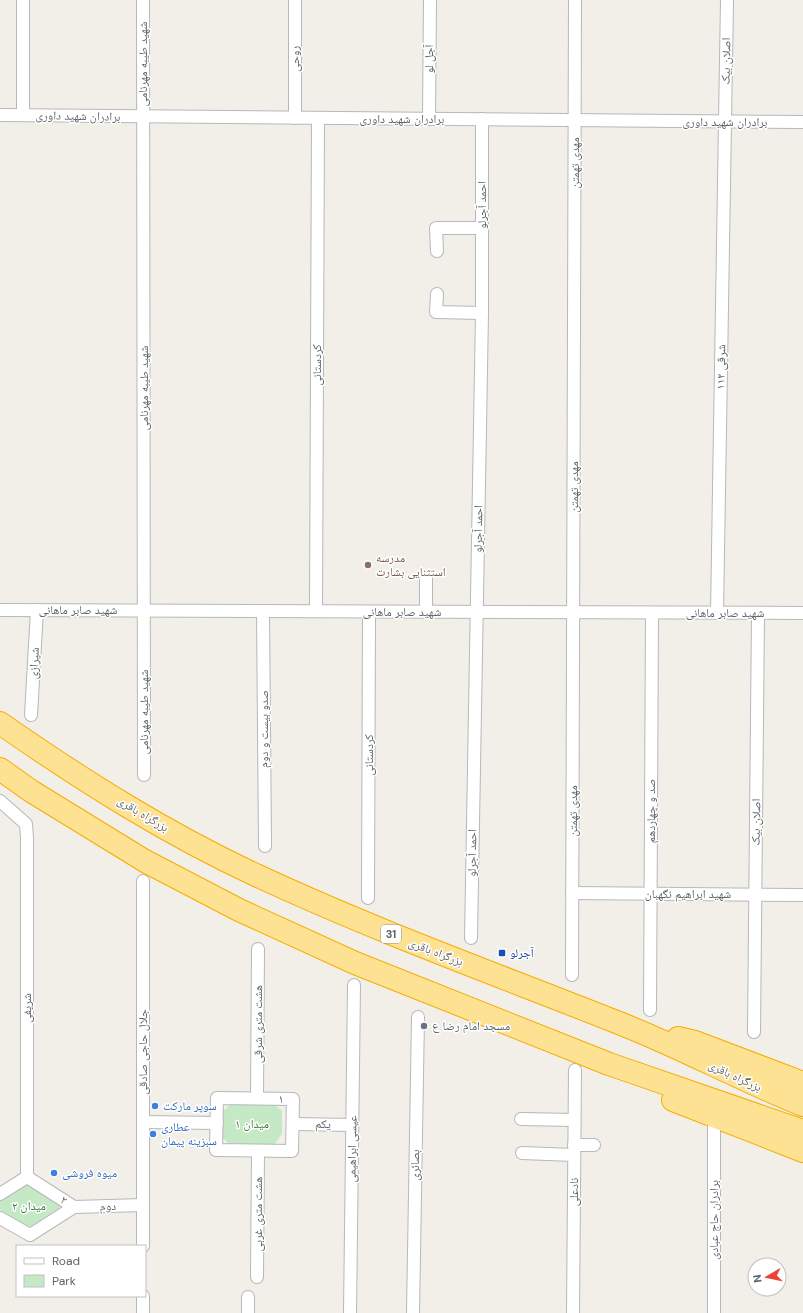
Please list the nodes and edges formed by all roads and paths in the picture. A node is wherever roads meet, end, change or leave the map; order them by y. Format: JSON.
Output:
{"nodes":[{"id":1,"x":23,"y":0,"type":"edge"},
{"id":2,"x":143,"y":0,"type":"edge"},
{"id":3,"x":295,"y":0,"type":"edge"},
{"id":4,"x":430,"y":0,"type":"edge"},
{"id":5,"x":575,"y":0,"type":"edge"},
{"id":6,"x":727,"y":0,"type":"edge"},
{"id":7,"x":0,"y":115,"type":"edge"},
{"id":8,"x":23,"y":116,"type":"junction"},
{"id":9,"x":143,"y":117,"type":"junction"},
{"id":10,"x":295,"y":118,"type":"junction"},
{"id":11,"x":318,"y":118,"type":"junction"},
{"id":12,"x":429,"y":119,"type":"junction"},
{"id":13,"x":482,"y":119,"type":"junction"},
{"id":14,"x":575,"y":120,"type":"junction"},
{"id":15,"x":725,"y":122,"type":"junction"},
{"id":16,"x":803,"y":122,"type":"edge"},
{"id":17,"x":482,"y":228,"type":"junction"},
{"id":18,"x":437,"y":251,"type":"dead end"},
{"id":19,"x":437,"y":294,"type":"dead end"},
{"id":20,"x":482,"y":313,"type":"junction"},
{"id":21,"x":426,"y":579,"type":"dead end"},
{"id":22,"x":0,"y":610,"type":"edge"},
{"id":23,"x":37,"y":610,"type":"junction"},
{"id":24,"x":144,"y":611,"type":"junction"},
{"id":25,"x":263,"y":611,"type":"junction"},
{"id":26,"x":316,"y":611,"type":"junction"},
{"id":27,"x":369,"y":612,"type":"junction"},
{"id":28,"x":426,"y":612,"type":"junction"},
{"id":29,"x":476,"y":612,"type":"junction"},
{"id":30,"x":573,"y":612,"type":"junction"},
{"id":31,"x":652,"y":612,"type":"junction"},
{"id":32,"x":717,"y":613,"type":"junction"},
{"id":33,"x":758,"y":613,"type":"junction"},
{"id":34,"x":803,"y":613,"type":"edge"},
{"id":35,"x":31,"y":715,"type":"dead end"},
{"id":36,"x":0,"y":723,"type":"edge"},
{"id":37,"x":0,"y":770,"type":"edge"},
{"id":38,"x":144,"y":775,"type":"dead end"},
{"id":39,"x":0,"y":801,"type":"edge"},
{"id":40,"x":265,"y":846,"type":"dead end"},
{"id":41,"x":143,"y":881,"type":"dead end"},
{"id":42,"x":572,"y":893,"type":"junction"},
{"id":43,"x":651,"y":894,"type":"junction"},
{"id":44,"x":755,"y":894,"type":"junction"},
{"id":45,"x":803,"y":894,"type":"edge"},
{"id":46,"x":368,"y":898,"type":"dead end"},
{"id":47,"x":471,"y":938,"type":"dead end"},
{"id":48,"x":258,"y":949,"type":"dead end"},
{"id":49,"x":572,"y":975,"type":"dead end"},
{"id":50,"x":354,"y":985,"type":"dead end"},
{"id":51,"x":650,"y":1010,"type":"dead end"},
{"id":52,"x":418,"y":1017,"type":"dead end"},
{"id":53,"x":622,"y":1024,"type":"junction"},
{"id":54,"x":754,"y":1032,"type":"dead end"},
{"id":55,"x":609,"y":1064,"type":"junction"},
{"id":56,"x":575,"y":1070,"type":"dead end"},
{"id":57,"x":803,"y":1083,"type":"edge"},
{"id":58,"x":258,"y":1098,"type":"junction"},
{"id":59,"x":803,"y":1105,"type":"edge"},
{"id":60,"x":521,"y":1119,"type":"dead end"},
{"id":61,"x":574,"y":1120,"type":"junction"},
{"id":62,"x":143,"y":1122,"type":"junction"},
{"id":63,"x":217,"y":1123,"type":"junction"},
{"id":64,"x":293,"y":1124,"type":"junction"},
{"id":65,"x":352,"y":1125,"type":"junction"},
{"id":66,"x":714,"y":1128,"type":"dead end"},
{"id":67,"x":803,"y":1131,"type":"edge"},
{"id":68,"x":594,"y":1145,"type":"dead end"},
{"id":69,"x":574,"y":1150,"type":"junction"},
{"id":70,"x":258,"y":1151,"type":"junction"},
{"id":71,"x":803,"y":1151,"type":"edge"},
{"id":72,"x":522,"y":1153,"type":"dead end"},
{"id":73,"x":28,"y":1177,"type":"junction"},
{"id":74,"x":0,"y":1194,"type":"edge"},
{"id":75,"x":143,"y":1205,"type":"junction"},
{"id":76,"x":74,"y":1207,"type":"junction"},
{"id":77,"x":0,"y":1218,"type":"edge"},
{"id":78,"x":30,"y":1241,"type":"edge"},
{"id":79,"x":143,"y":1245,"type":"edge"},
{"id":80,"x":258,"y":1277,"type":"dead end"},
{"id":81,"x":143,"y":1297,"type":"edge"},
{"id":82,"x":248,"y":1297,"type":"dead end"},
{"id":83,"x":143,"y":1313,"type":"edge"},
{"id":84,"x":248,"y":1313,"type":"edge"},
{"id":85,"x":350,"y":1313,"type":"edge"},
{"id":86,"x":413,"y":1313,"type":"edge"},
{"id":87,"x":573,"y":1313,"type":"edge"},
{"id":88,"x":714,"y":1313,"type":"edge"}],
"edges":[{"from":1,"to":8,"type":"street"},
{"from":2,"to":9,"type":"street","name":"شهید طیبه مهرنامی"},
{"from":3,"to":10,"type":"street","name":"روحی"},
{"from":4,"to":12,"type":"street","name":"آجل لو"},
{"from":5,"to":14,"type":"street","name":"مهدی تهمتن"},
{"from":6,"to":15,"type":"street","name":"اصلان بیک"},
{"from":7,"to":8,"type":"street","name":"برادران شهید داوری"},
{"from":8,"to":9,"type":"street","name":"برادران شهید داوری"},
{"from":9,"to":10,"type":"street","name":"برادران شهید داوری"},
{"from":9,"to":24,"type":"street","name":"شهید طیبه مهرنامی"},
{"from":10,"to":11,"type":"street","name":"برادران شهید داوری"},
{"from":11,"to":12,"type":"street","name":"برادران شهید داوری"},
{"from":11,"to":26,"type":"street","name":"کردستانی"},
{"from":12,"to":13,"type":"street","name":"برادران شهید داوری"},
{"from":13,"to":14,"type":"street","name":"برادران شهید داوری"},
{"from":13,"to":17,"type":"street","name":"احمد آجرلو"},
{"from":14,"to":15,"type":"street","name":"برادران شهید داوری"},
{"from":14,"to":30,"type":"street","name":"مهدی تهمتن"},
{"from":15,"to":16,"type":"street","name":"برادران شهید داوری"},
{"from":15,"to":32,"type":"street","name":"۱۱۲ شرقی"},
{"from":17,"to":18,"type":"street"},
{"from":17,"to":20,"type":"street","name":"احمد آجرلو"},
{"from":19,"to":20,"type":"street"},
{"from":20,"to":29,"type":"street","name":"احمد آجرلو"},
{"from":21,"to":28,"type":"street"},
{"from":22,"to":23,"type":"street","name":"شهید صابر ماهانی"},
{"from":23,"to":24,"type":"street","name":"شهید صابر ماهانی"},
{"from":23,"to":35,"type":"street","name":"شیرازی"},
{"from":24,"to":25,"type":"street","name":"شهید صابر ماهانی"},
{"from":24,"to":38,"type":"street","name":"شهید طیبه مهرنامی"},
{"from":25,"to":26,"type":"street","name":"شهید صابر ماهانی"},
{"from":25,"to":40,"type":"street","name":"صدو بیست و دوم"},
{"from":26,"to":27,"type":"street","name":"شهید صابر ماهانی"},
{"from":27,"to":28,"type":"street","name":"شهید صابر ماهانی"},
{"from":27,"to":46,"type":"street","name":"کردستانی"},
{"from":28,"to":29,"type":"street","name":"شهید صابر ماهانی"},
{"from":29,"to":30,"type":"street","name":"شهید صابر ماهانی"},
{"from":29,"to":47,"type":"street","name":"احمد آجرلو"},
{"from":30,"to":31,"type":"street","name":"شهید صابر ماهانی"},
{"from":30,"to":42,"type":"street","name":"مهدی تهمتن"},
{"from":31,"to":32,"type":"street","name":"شهید صابر ماهانی"},
{"from":31,"to":43,"type":"street","name":"صد و چهاردهم"},
{"from":32,"to":33,"type":"street","name":"شهید صابر ماهانی"},
{"from":33,"to":34,"type":"street","name":"شهید صابر ماهانی"},
{"from":33,"to":44,"type":"street","name":"اصلان بیک"},
{"from":36,"to":53,"type":"highway","name":"بزرگراه باقری","number":"31"},
{"from":37,"to":55,"type":"highway"},
{"from":39,"to":73,"type":"street","name":"شریفی"},
{"from":41,"to":62,"type":"street","name":"جلال حاجی صادقی"},
{"from":42,"to":43,"type":"street","name":"شهید ابراهیم نگهبان"},
{"from":42,"to":49,"type":"street","name":"مهدی تهمتن"},
{"from":43,"to":44,"type":"street","name":"شهید ابراهیم نگهبان"},
{"from":43,"to":51,"type":"street","name":"صد و چهاردهم"},
{"from":44,"to":45,"type":"street","name":"شهید ابراهیم نگهبان"},
{"from":44,"to":54,"type":"street","name":"اصلان بیک"},
{"from":48,"to":58,"type":"street","name":"هشت متری شرقی"},
{"from":50,"to":65,"type":"street","name":"عیسی ابراهیمی"},
{"from":52,"to":86,"type":"street","name":"بصائری"},
{"from":53,"to":57,"type":"highway"},
{"from":53,"to":59,"type":"highway","name":"بزرگراه باقری","number":"31"},
{"from":55,"to":67,"type":"highway"},
{"from":55,"to":71,"type":"highway"},
{"from":56,"to":61,"type":"street","name":"نادعلی"},
{"from":58,"to":63,"type":"street","name":"۱"},
{"from":58,"to":64,"type":"street","name":"۱"},
{"from":60,"to":61,"type":"street"},
{"from":61,"to":69,"type":"street","name":"نادعلی"},
{"from":62,"to":63,"type":"street"},
{"from":62,"to":75,"type":"street","name":"جلال حاجی صادقی"},
{"from":63,"to":70,"type":"street","name":"۱"},
{"from":64,"to":65,"type":"street","name":"یکم"},
{"from":64,"to":70,"type":"street","name":"۱"},
{"from":65,"to":85,"type":"street","name":"عیسی ابراهیمی"},
{"from":66,"to":88,"type":"street","name":"برادران حاج عبادی"},
{"from":68,"to":69,"type":"street"},
{"from":69,"to":72,"type":"street"},
{"from":69,"to":87,"type":"street","name":"نادعلی"},
{"from":70,"to":80,"type":"street","name":"هشت متری غربی"},
{"from":73,"to":74,"type":"street"},
{"from":73,"to":76,"type":"street","name":"۲"},
{"from":75,"to":76,"type":"street","name":"دوم"},
{"from":75,"to":79,"type":"street","name":"جلال حاجی صادقی"},
{"from":76,"to":78,"type":"street","name":"۲"},
{"from":77,"to":78,"type":"street","name":"۲"},
{"from":81,"to":83,"type":"street"},
{"from":82,"to":84,"type":"street"}]}
